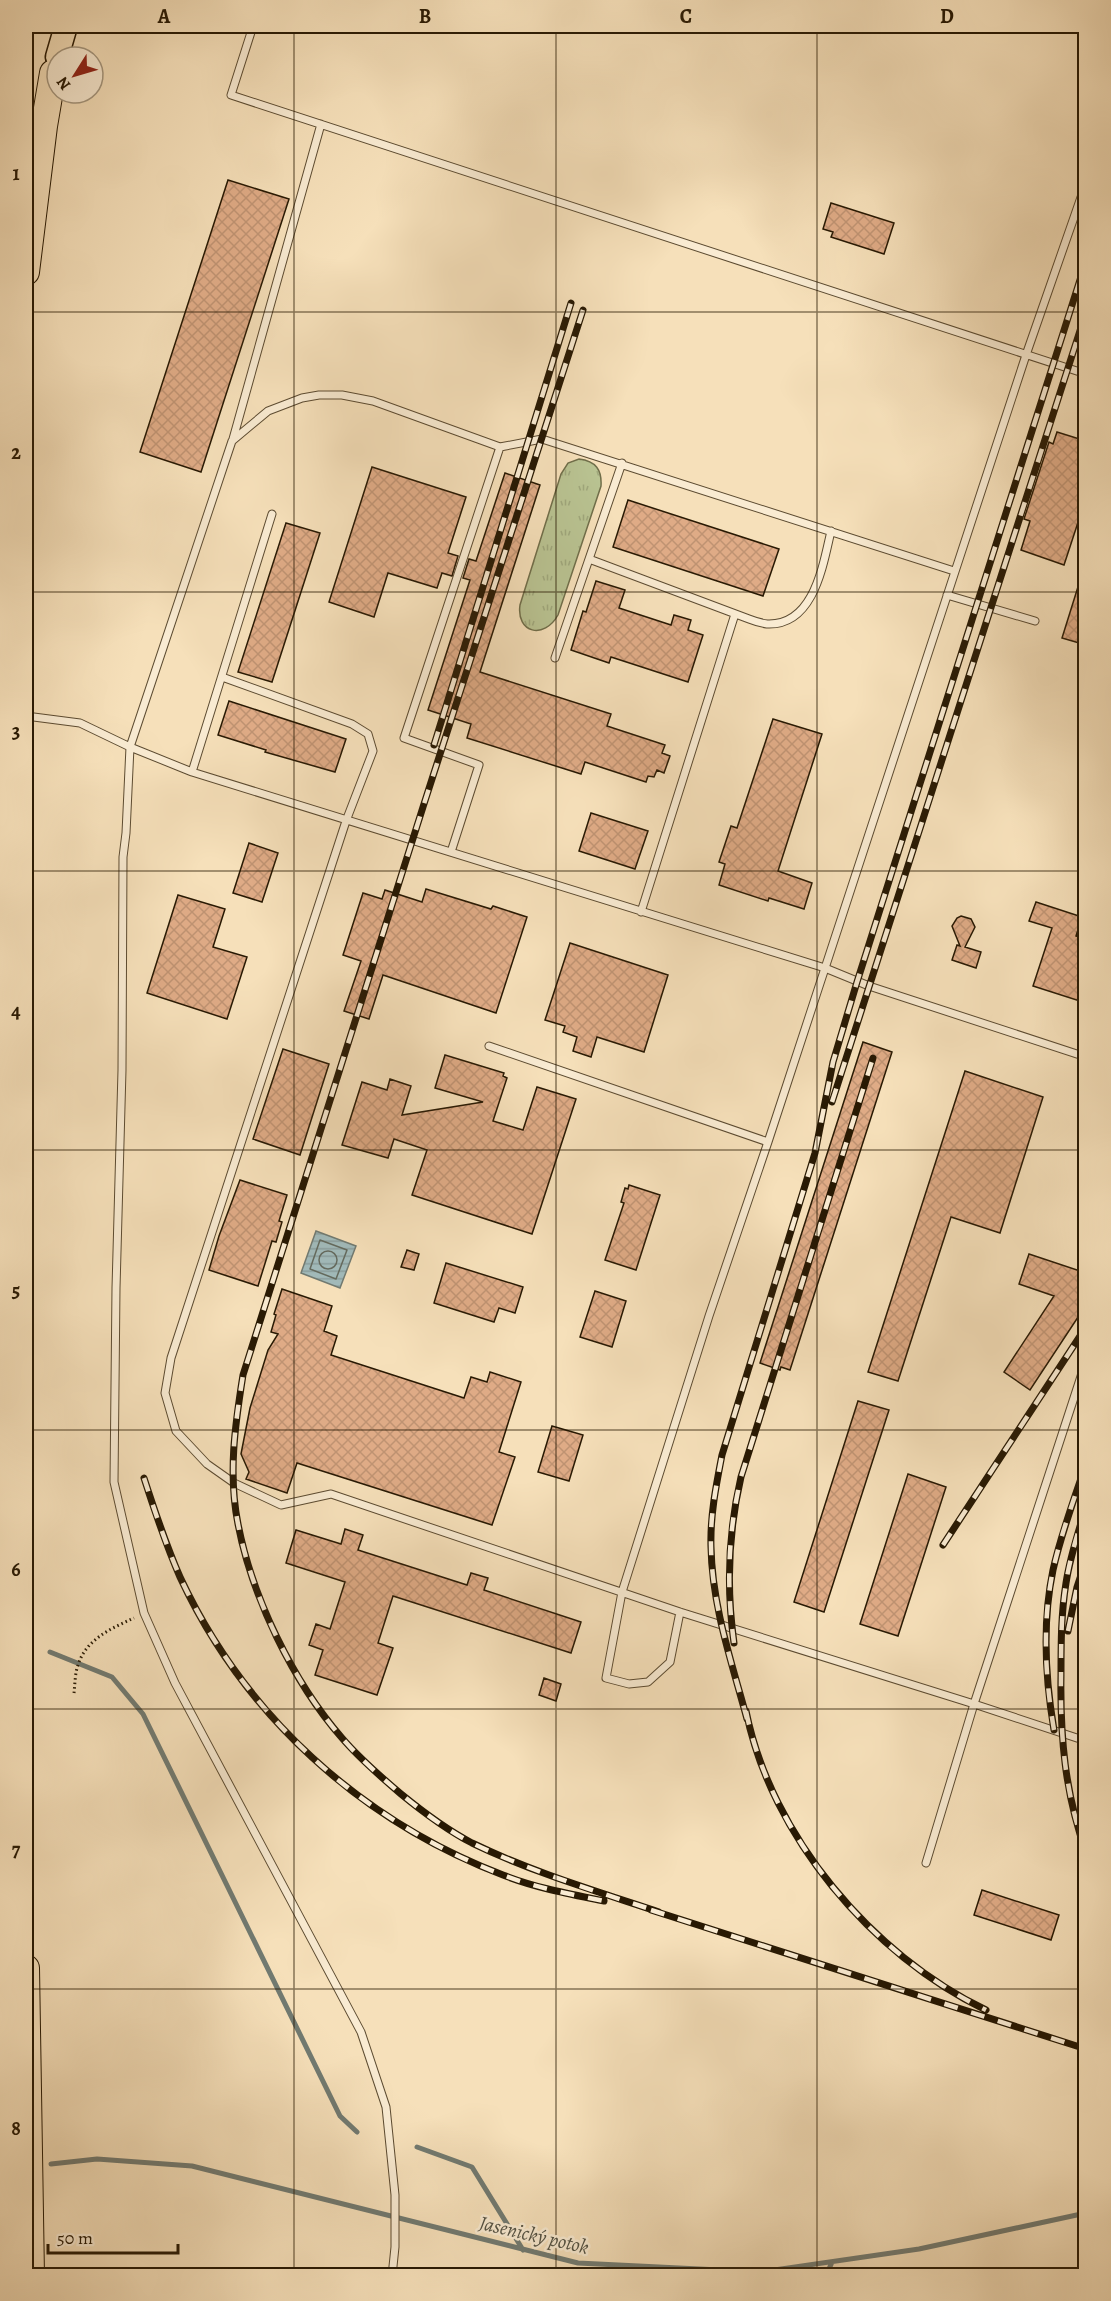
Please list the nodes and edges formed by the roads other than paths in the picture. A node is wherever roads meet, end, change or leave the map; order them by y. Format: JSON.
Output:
{"nodes":[{"id":1,"x":66,"y":26,"type":"edge"},
{"id":2,"x":253,"y":26,"type":"edge"},
{"id":3,"x":61,"y":45,"type":"edge"},
{"id":4,"x":45,"y":102,"type":"edge"},
{"id":5,"x":48,"y":105,"type":"edge"},
{"id":6,"x":321,"y":124,"type":"junction"},
{"id":7,"x":26,"y":169,"type":"edge"},
{"id":8,"x":1086,"y":183,"type":"edge"},
{"id":9,"x":26,"y":272,"type":"edge"},
{"id":10,"x":1026,"y":355,"type":"junction"},
{"id":11,"x":1086,"y":374,"type":"edge"},
{"id":12,"x":232,"y":441,"type":"junction"},
{"id":13,"x":500,"y":447,"type":"junction"},
{"id":14,"x":622,"y":464,"type":"junction"},
{"id":15,"x":272,"y":514,"type":"dead end"},
{"id":16,"x":831,"y":531,"type":"junction"},
{"id":17,"x":589,"y":560,"type":"junction"},
{"id":18,"x":954,"y":571,"type":"junction"},
{"id":19,"x":947,"y":595,"type":"junction"},
{"id":20,"x":735,"y":614,"type":"junction"},
{"id":21,"x":1035,"y":621,"type":"dead end"},
{"id":22,"x":555,"y":658,"type":"dead end"},
{"id":23,"x":222,"y":677,"type":"junction"},
{"id":24,"x":26,"y":716,"type":"edge"},
{"id":25,"x":130,"y":747,"type":"junction"},
{"id":26,"x":192,"y":772,"type":"junction"},
{"id":27,"x":346,"y":821,"type":"junction"},
{"id":28,"x":451,"y":852,"type":"junction"},
{"id":29,"x":641,"y":912,"type":"junction"},
{"id":30,"x":825,"y":968,"type":"junction"},
{"id":31,"x":489,"y":1046,"type":"dead end"},
{"id":32,"x":1086,"y":1057,"type":"edge"},
{"id":33,"x":768,"y":1142,"type":"junction"},
{"id":34,"x":1086,"y":1361,"type":"edge"},
{"id":35,"x":622,"y":1592,"type":"junction"},
{"id":36,"x":680,"y":1612,"type":"junction"},
{"id":37,"x":974,"y":1704,"type":"junction"},
{"id":38,"x":1086,"y":1741,"type":"edge"},
{"id":39,"x":926,"y":1863,"type":"dead end"},
{"id":40,"x":26,"y":1968,"type":"edge"},
{"id":41,"x":31,"y":2276,"type":"edge"},
{"id":42,"x":392,"y":2276,"type":"edge"}],
"edges":[{"from":1,"to":3,"type":"main road"},
{"from":2,"to":6,"type":"lane"},
{"from":4,"to":7,"type":"highway"},
{"from":5,"to":9,"type":"highway"},
{"from":6,"to":10,"type":"lane"},
{"from":6,"to":12,"type":"lane"},
{"from":8,"to":10,"type":"lane"},
{"from":10,"to":11,"type":"lane"},
{"from":10,"to":18,"type":"lane"},
{"from":12,"to":13,"type":"lane"},
{"from":12,"to":25,"type":"lane"},
{"from":13,"to":14,"type":"lane"},
{"from":13,"to":28,"type":"lane"},
{"from":14,"to":16,"type":"lane"},
{"from":14,"to":17,"type":"lane"},
{"from":15,"to":23,"type":"lane"},
{"from":16,"to":18,"type":"lane"},
{"from":16,"to":20,"type":"lane"},
{"from":17,"to":20,"type":"lane"},
{"from":17,"to":22,"type":"lane"},
{"from":18,"to":19,"type":"lane"},
{"from":19,"to":21,"type":"lane"},
{"from":19,"to":30,"type":"lane"},
{"from":20,"to":29,"type":"lane"},
{"from":23,"to":26,"type":"lane"},
{"from":23,"to":27,"type":"lane"},
{"from":24,"to":25,"type":"lane"},
{"from":25,"to":26,"type":"lane"},
{"from":25,"to":42,"type":"lane"},
{"from":26,"to":27,"type":"lane"},
{"from":27,"to":28,"type":"lane"},
{"from":27,"to":35,"type":"lane"},
{"from":28,"to":29,"type":"lane"},
{"from":29,"to":30,"type":"lane"},
{"from":30,"to":32,"type":"lane"},
{"from":30,"to":33,"type":"lane"},
{"from":31,"to":33,"type":"lane"},
{"from":33,"to":35,"type":"lane"},
{"from":34,"to":37,"type":"lane"},
{"from":35,"to":36,"type":"lane"},
{"from":35,"to":36,"type":"lane"},
{"from":36,"to":37,"type":"lane"},
{"from":37,"to":38,"type":"lane"},
{"from":37,"to":39,"type":"lane"},
{"from":40,"to":41,"type":"highway"}]}
